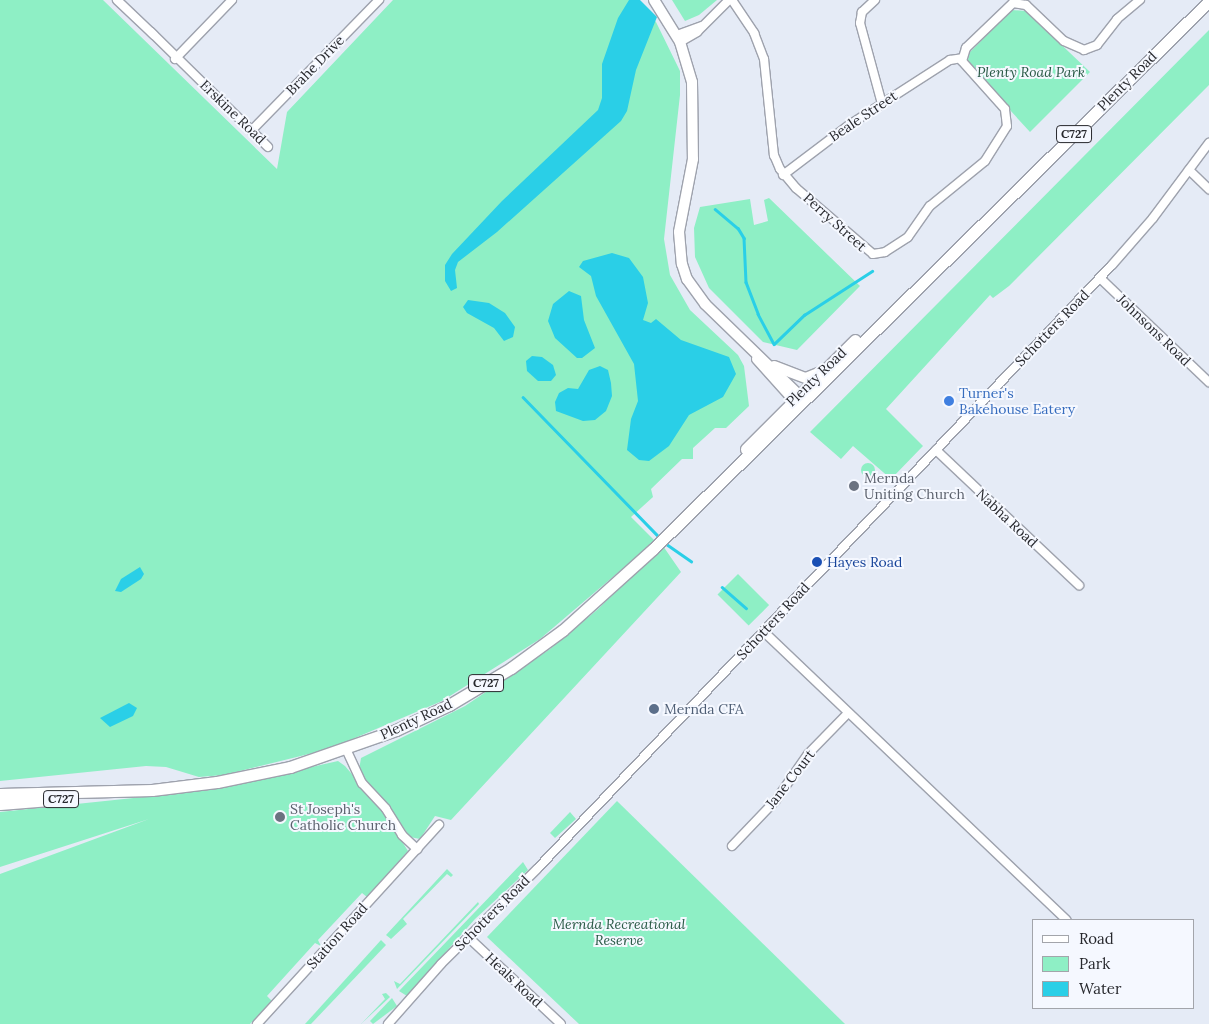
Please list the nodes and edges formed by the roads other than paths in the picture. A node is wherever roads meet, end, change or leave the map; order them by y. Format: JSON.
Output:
{"nodes":[{"id":1,"x":117,"y":0,"type":"edge"},
{"id":2,"x":232,"y":0,"type":"edge"},
{"id":3,"x":379,"y":0,"type":"edge"},
{"id":4,"x":654,"y":0,"type":"edge"},
{"id":5,"x":729,"y":0,"type":"edge"},
{"id":6,"x":875,"y":0,"type":"edge"},
{"id":7,"x":1140,"y":0,"type":"edge"},
{"id":8,"x":1019,"y":1,"type":"edge"},
{"id":9,"x":1209,"y":1,"type":"edge"},
{"id":10,"x":679,"y":39,"type":"junction"},
{"id":11,"x":176,"y":57,"type":"junction"},
{"id":12,"x":962,"y":60,"type":"junction"},
{"id":13,"x":882,"y":104,"type":"junction"},
{"id":14,"x":252,"y":130,"type":"junction"},
{"id":15,"x":1209,"y":143,"type":"edge"},
{"id":16,"x":268,"y":147,"type":"dead end"},
{"id":17,"x":1189,"y":170,"type":"junction"},
{"id":18,"x":783,"y":175,"type":"junction"},
{"id":19,"x":1209,"y":189,"type":"edge"},
{"id":20,"x":937,"y":267,"type":"junction"},
{"id":21,"x":1100,"y":278,"type":"junction"},
{"id":22,"x":754,"y":354,"type":"junction"},
{"id":23,"x":769,"y":364,"type":"junction"},
{"id":24,"x":822,"y":371,"type":"junction"},
{"id":25,"x":1209,"y":382,"type":"edge"},
{"id":26,"x":799,"y":400,"type":"junction"},
{"id":27,"x":936,"y":450,"type":"junction"},
{"id":28,"x":1079,"y":585,"type":"dead end"},
{"id":29,"x":763,"y":632,"type":"junction"},
{"id":30,"x":848,"y":713,"type":"junction"},
{"id":31,"x":346,"y":750,"type":"junction"},
{"id":32,"x":121,"y":791,"type":"junction"},
{"id":33,"x":0,"y":794,"type":"edge"},
{"id":34,"x":0,"y":804,"type":"edge"},
{"id":35,"x":439,"y":826,"type":"dead end"},
{"id":36,"x":732,"y":846,"type":"dead end"},
{"id":37,"x":418,"y":849,"type":"junction"},
{"id":38,"x":1065,"y":919,"type":"edge"},
{"id":39,"x":468,"y":936,"type":"junction"},
{"id":40,"x":257,"y":1024,"type":"edge"},
{"id":41,"x":388,"y":1024,"type":"edge"},
{"id":42,"x":560,"y":1024,"type":"edge"}],
"edges":[{"from":1,"to":11,"type":"street","name":"Erskine Road"},
{"from":2,"to":11,"type":"street"},
{"from":3,"to":14,"type":"street","name":"Brahe Drive"},
{"from":4,"to":10,"type":"street"},
{"from":5,"to":10,"type":"street"},
{"from":5,"to":18,"type":"street","name":"Perry Street"},
{"from":6,"to":13,"type":"street"},
{"from":7,"to":8,"type":"street"},
{"from":8,"to":12,"type":"street"},
{"from":9,"to":20,"type":"main road","name":"Plenty Road","number":"C727"},
{"from":10,"to":22,"type":"street"},
{"from":11,"to":14,"type":"street","name":"Erskine Road"},
{"from":12,"to":13,"type":"street","name":"Beale Street"},
{"from":12,"to":18,"type":"street","name":"Perry Street"},
{"from":13,"to":18,"type":"street","name":"Beale Street"},
{"from":14,"to":16,"type":"street","name":"Erskine Road"},
{"from":15,"to":17,"type":"street","name":"Schotters Road"},
{"from":17,"to":19,"type":"street"},
{"from":17,"to":21,"type":"street","name":"Schotters Road"},
{"from":20,"to":24,"type":"main road","name":"Plenty Road","number":"C727"},
{"from":20,"to":26,"type":"main road","name":"Plenty Road","number":"C727"},
{"from":21,"to":25,"type":"street","name":"Johnsons Road"},
{"from":21,"to":27,"type":"street","name":"Schotters Road"},
{"from":22,"to":23,"type":"street"},
{"from":22,"to":26,"type":"street"},
{"from":23,"to":24,"type":"street"},
{"from":23,"to":26,"type":"street"},
{"from":24,"to":26,"type":"main road","name":"Plenty Road","number":"C727"},
{"from":26,"to":31,"type":"main road","name":"Plenty Road","number":"C727"},
{"from":27,"to":28,"type":"street","name":"Nabha Road"},
{"from":27,"to":29,"type":"street","name":"Schotters Road"},
{"from":29,"to":30,"type":"street"},
{"from":29,"to":39,"type":"street","name":"Schotters Road"},
{"from":30,"to":36,"type":"street","name":"Jane Court"},
{"from":30,"to":38,"type":"street"},
{"from":31,"to":32,"type":"main road","name":"Plenty Road","number":"C727"},
{"from":31,"to":37,"type":"street"},
{"from":32,"to":33,"type":"main road","name":"Plenty Road","number":"C727"},
{"from":32,"to":34,"type":"main road","name":"Plenty Road","number":"C727"},
{"from":35,"to":37,"type":"street","name":"Station Road"},
{"from":37,"to":40,"type":"street","name":"Station Road"},
{"from":39,"to":41,"type":"street","name":"Schotters Road"},
{"from":39,"to":42,"type":"street","name":"Heals Road"}]}
